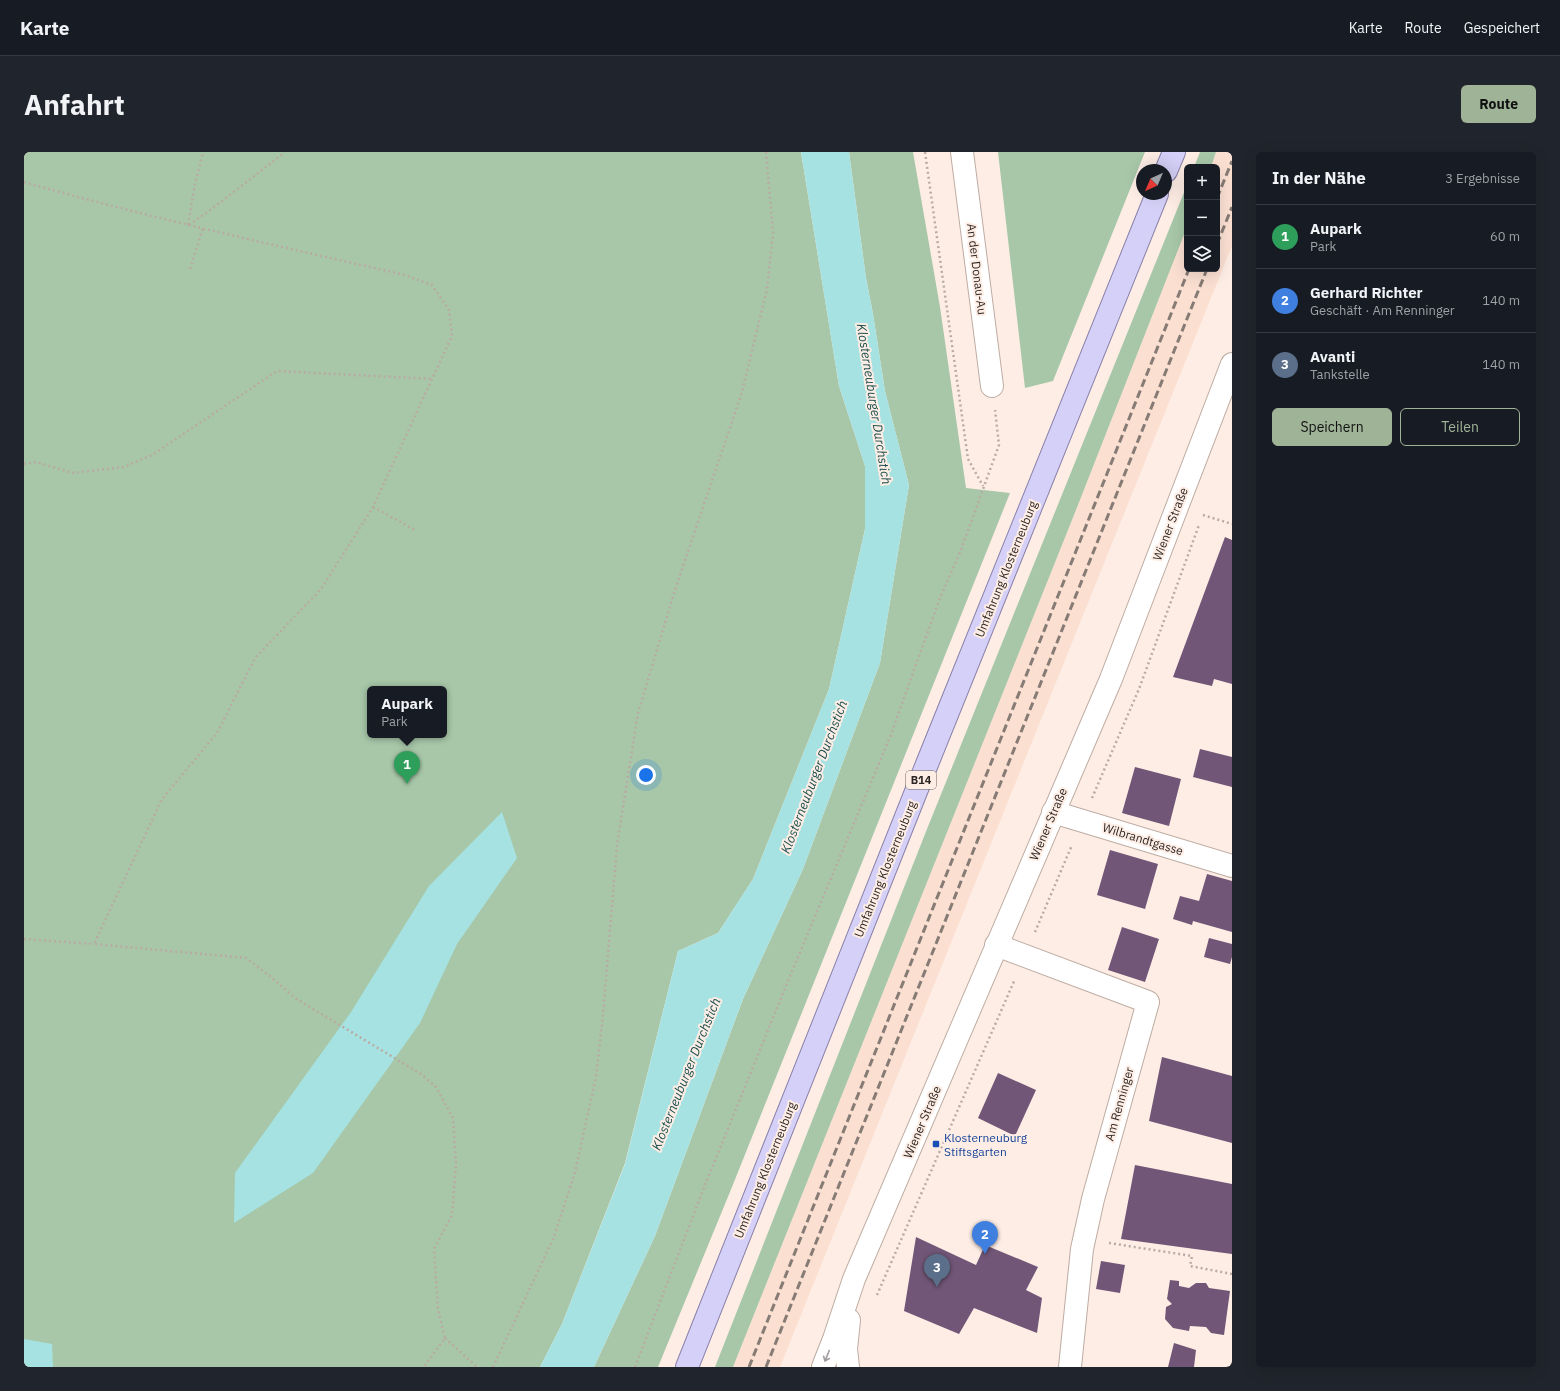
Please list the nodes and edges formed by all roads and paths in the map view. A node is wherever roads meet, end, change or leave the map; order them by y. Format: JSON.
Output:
{"nodes":[{"id":1,"x":203,"y":152,"type":"edge"},
{"id":2,"x":285,"y":152,"type":"edge"},
{"id":3,"x":766,"y":152,"type":"edge"},
{"id":4,"x":925,"y":152,"type":"edge"},
{"id":5,"x":962,"y":152,"type":"edge"},
{"id":6,"x":1174,"y":152,"type":"edge"},
{"id":7,"x":1169,"y":164,"type":"edge"},
{"id":8,"x":24,"y":182,"type":"edge"},
{"id":9,"x":1155,"y":200,"type":"edge"},
{"id":10,"x":188,"y":225,"type":"junction"},
{"id":11,"x":203,"y":228,"type":"junction"},
{"id":12,"x":190,"y":269,"type":"dead end"},
{"id":13,"x":1232,"y":364,"type":"edge"},
{"id":14,"x":433,"y":379,"type":"junction"},
{"id":15,"x":992,"y":386,"type":"joint"},
{"id":16,"x":24,"y":464,"type":"edge"},
{"id":17,"x":983,"y":486,"type":"junction"},
{"id":18,"x":373,"y":507,"type":"junction"},
{"id":19,"x":1206,"y":508,"type":"dead end"},
{"id":20,"x":1203,"y":515,"type":"junction"},
{"id":21,"x":1232,"y":524,"type":"edge"},
{"id":22,"x":417,"y":531,"type":"dead end"},
{"id":23,"x":1053,"y":812,"type":"junction"},
{"id":24,"x":1082,"y":820,"type":"junction"},
{"id":25,"x":1232,"y":866,"type":"edge"},
{"id":26,"x":24,"y":939,"type":"edge"},
{"id":27,"x":94,"y":944,"type":"junction"},
{"id":28,"x":996,"y":945,"type":"junction"},
{"id":29,"x":1025,"y":956,"type":"junction"},
{"id":30,"x":1084,"y":1239,"type":"junction"},
{"id":31,"x":1232,"y":1274,"type":"edge"},
{"id":32,"x":854,"y":1279,"type":"junction"},
{"id":33,"x":876,"y":1297,"type":"dead end"},
{"id":34,"x":445,"y":1338,"type":"junction"},
{"id":35,"x":424,"y":1367,"type":"edge"},
{"id":36,"x":477,"y":1367,"type":"edge"},
{"id":37,"x":493,"y":1367,"type":"edge"},
{"id":38,"x":635,"y":1367,"type":"edge"},
{"id":39,"x":687,"y":1367,"type":"edge"},
{"id":40,"x":823,"y":1367,"type":"edge"},
{"id":41,"x":848,"y":1367,"type":"edge"},
{"id":42,"x":1070,"y":1367,"type":"edge"}],
"edges":[{"from":1,"to":10,"type":"path"},
{"from":2,"to":10,"type":"path"},
{"from":3,"to":37,"type":"path"},
{"from":4,"to":17,"type":"path"},
{"from":5,"to":15,"type":"street","name":"An der Donau-Au"},
{"from":6,"to":7,"type":"main road"},
{"from":8,"to":10,"type":"path"},
{"from":9,"to":39,"type":"main road","name":"Umfahrung Klosterneuburg","number":"B14"},
{"from":10,"to":11,"type":"path"},
{"from":11,"to":12,"type":"path"},
{"from":11,"to":14,"type":"path"},
{"from":13,"to":23,"type":"street","name":"Wiener Straße"},
{"from":14,"to":16,"type":"path"},
{"from":14,"to":18,"type":"path"},
{"from":15,"to":17,"type":"path"},
{"from":17,"to":38,"type":"path"},
{"from":18,"to":22,"type":"path"},
{"from":18,"to":27,"type":"path"},
{"from":19,"to":20,"type":"path"},
{"from":20,"to":21,"type":"path"},
{"from":20,"to":24,"type":"path"},
{"from":23,"to":24,"type":"street","name":"Wilbrandtgasse"},
{"from":23,"to":28,"type":"street","name":"Wiener Straße"},
{"from":24,"to":25,"type":"street","name":"Wilbrandtgasse"},
{"from":24,"to":29,"type":"path"},
{"from":26,"to":27,"type":"path"},
{"from":27,"to":34,"type":"path"},
{"from":28,"to":29,"type":"street","name":"Am Renninger"},
{"from":28,"to":32,"type":"street","name":"Wiener Straße"},
{"from":29,"to":30,"type":"street","name":"Am Renninger"},
{"from":29,"to":33,"type":"path"},
{"from":30,"to":31,"type":"path"},
{"from":30,"to":42,"type":"street","name":"Am Renninger"},
{"from":32,"to":40,"type":"street","name":"Wiener Straße","one_way":true},
{"from":32,"to":41,"type":"street","name":"Wiener Straße"},
{"from":34,"to":35,"type":"path"},
{"from":34,"to":36,"type":"path"}]}
